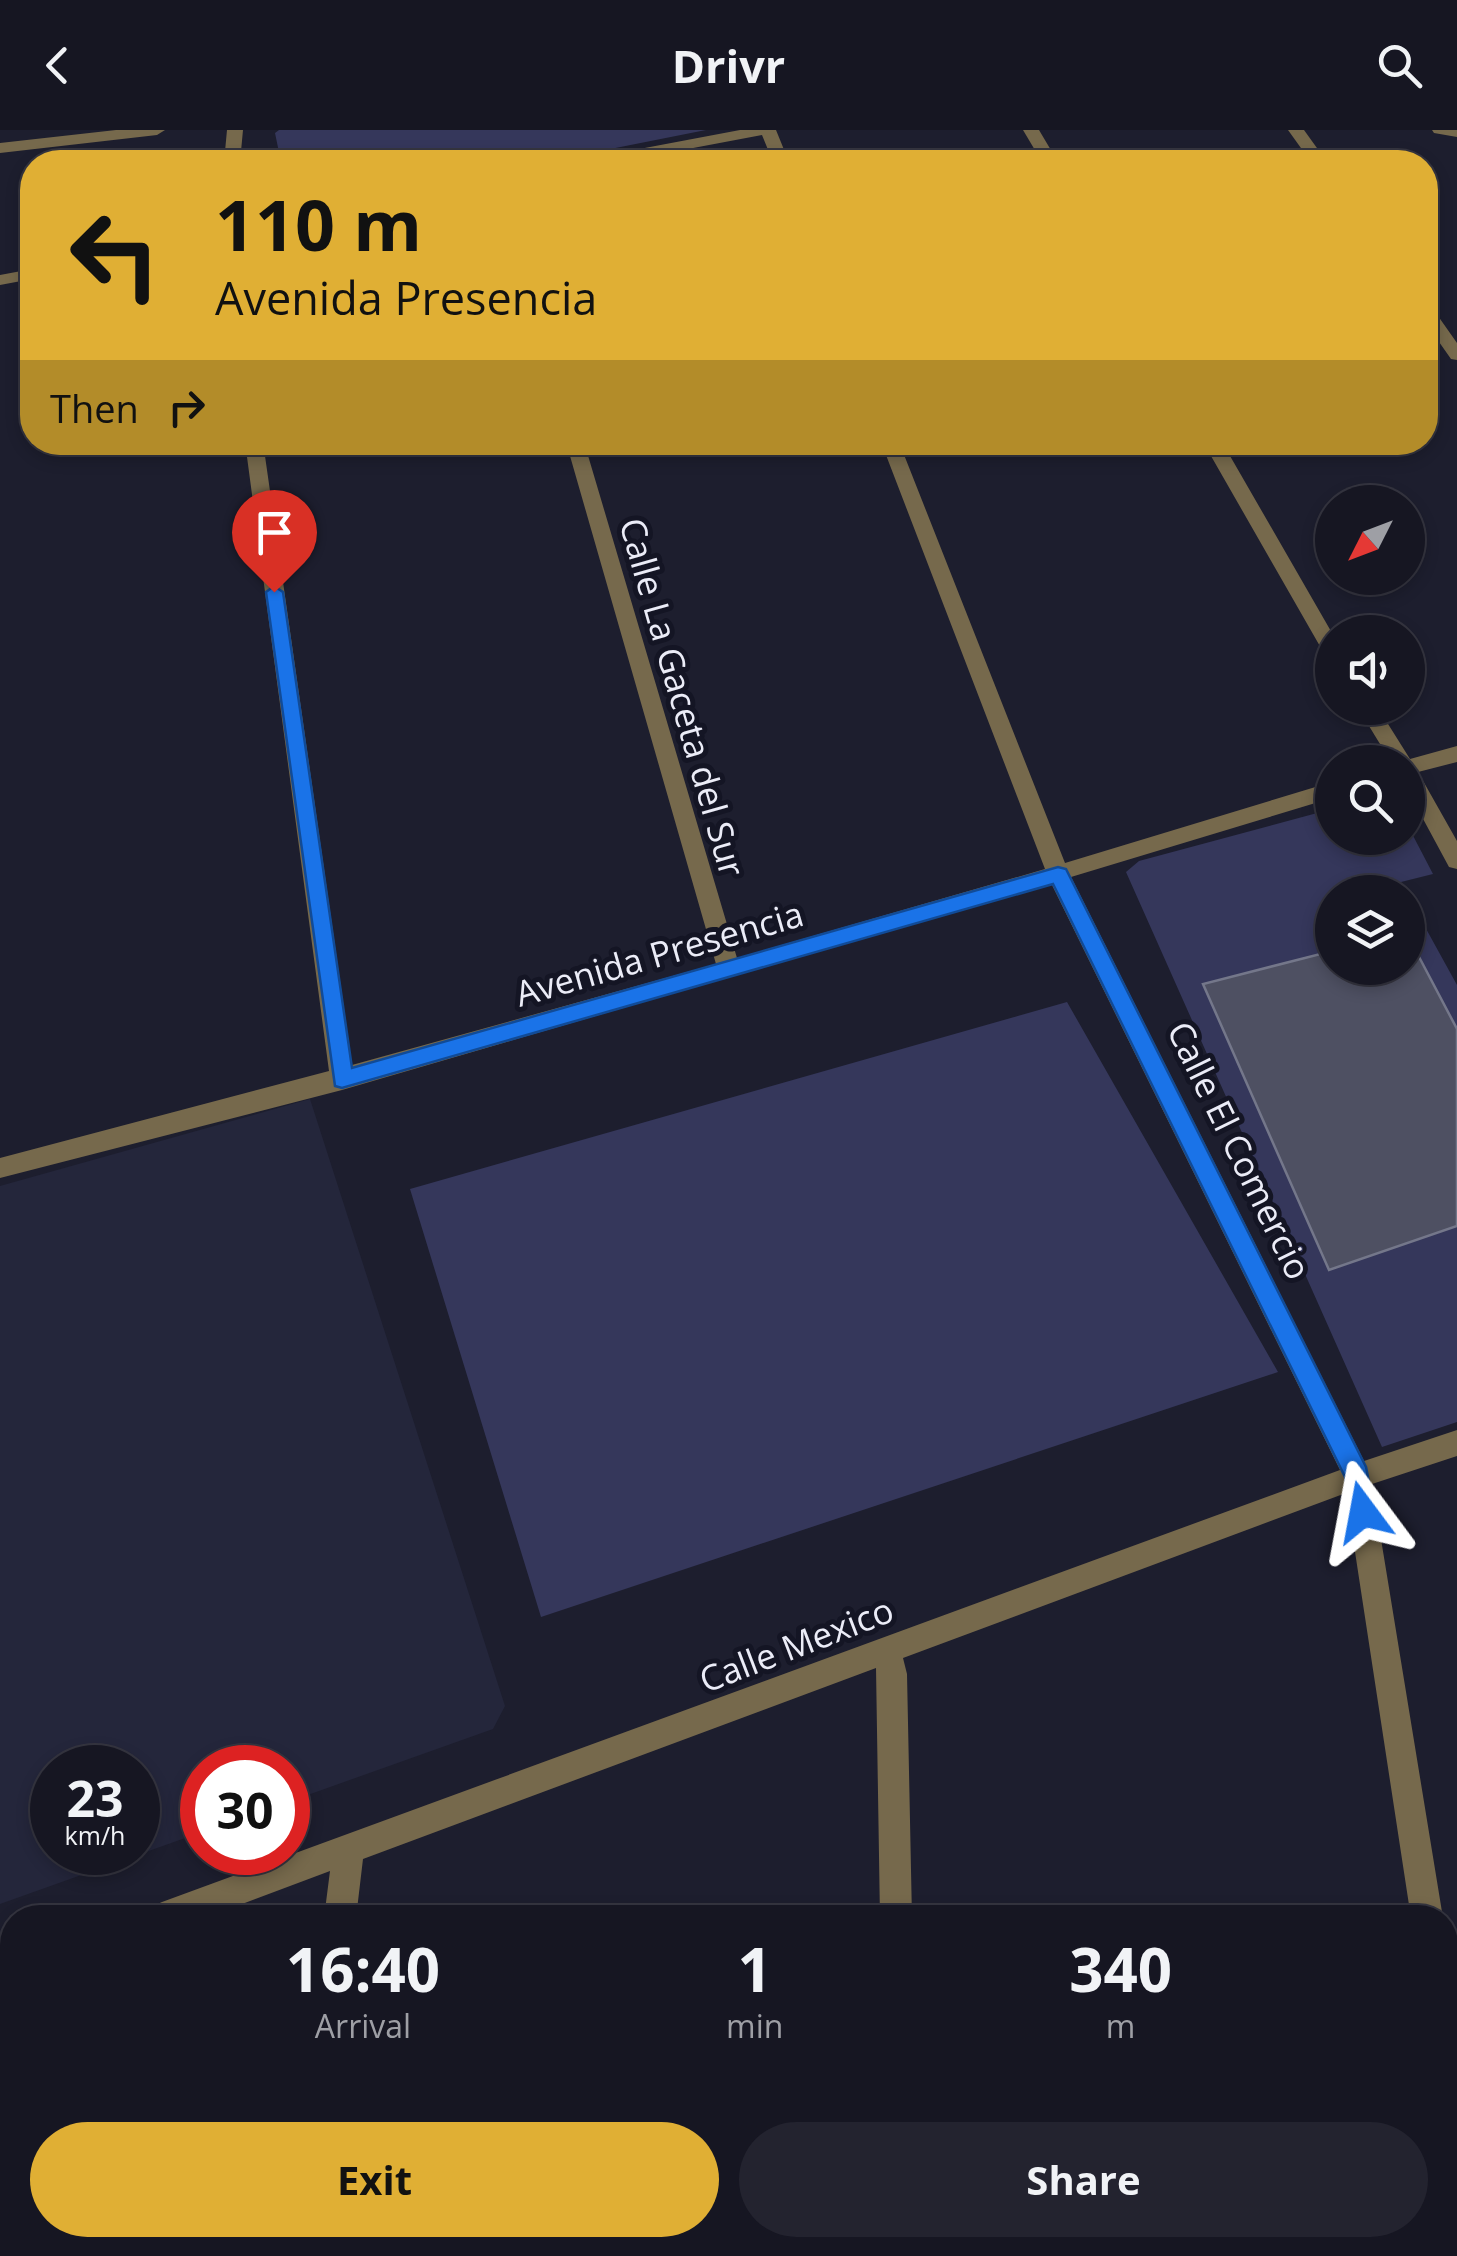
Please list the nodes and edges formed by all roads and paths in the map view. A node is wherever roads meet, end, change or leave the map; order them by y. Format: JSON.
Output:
{"nodes":[{"id":1,"x":157,"y":130,"type":"edge"},
{"id":2,"x":766,"y":130,"type":"edge"},
{"id":3,"x":1440,"y":130,"type":"edge"},
{"id":4,"x":1457,"y":132,"type":"edge"},
{"id":5,"x":0,"y":148,"type":"edge"},
{"id":6,"x":660,"y":150,"type":"edge"},
{"id":7,"x":1438,"y":328,"type":"edge"},
{"id":8,"x":1457,"y":355,"type":"edge"},
{"id":9,"x":256,"y":455,"type":"edge"},
{"id":10,"x":579,"y":455,"type":"edge"},
{"id":11,"x":895,"y":455,"type":"edge"},
{"id":12,"x":1220,"y":455,"type":"edge"},
{"id":13,"x":1315,"y":621,"type":"edge"},
{"id":14,"x":1457,"y":754,"type":"edge"},
{"id":15,"x":1425,"y":764,"type":"edge"},
{"id":16,"x":1315,"y":795,"type":"edge"},
{"id":17,"x":1425,"y":802,"type":"edge"},
{"id":18,"x":1457,"y":861,"type":"edge"},
{"id":19,"x":1058,"y":874,"type":"junction"},
{"id":20,"x":728,"y":969,"type":"junction"},
{"id":21,"x":342,"y":1080,"type":"junction"},
{"id":22,"x":0,"y":1168,"type":"edge"},
{"id":23,"x":1457,"y":1443,"type":"edge"},
{"id":24,"x":1357,"y":1476,"type":"junction"},
{"id":25,"x":886,"y":1650,"type":"junction"},
{"id":26,"x":348,"y":1852,"type":"junction"},
{"id":27,"x":199,"y":1905,"type":"edge"},
{"id":28,"x":342,"y":1905,"type":"edge"},
{"id":29,"x":896,"y":1905,"type":"edge"},
{"id":30,"x":1425,"y":1905,"type":"edge"}],
"edges":[{"from":1,"to":5,"type":"street"},
{"from":2,"to":6,"type":"street"},
{"from":3,"to":4,"type":"street"},
{"from":7,"to":8,"type":"street"},
{"from":9,"to":21,"type":"street"},
{"from":10,"to":20,"type":"street","name":"Calle La Gaceta del Sur"},
{"from":11,"to":19,"type":"street","name":"Calle El Comercio"},
{"from":12,"to":13,"type":"street"},
{"from":14,"to":15,"type":"street"},
{"from":16,"to":19,"type":"street","name":"Avenida Presencia"},
{"from":17,"to":18,"type":"street"},
{"from":19,"to":20,"type":"street","name":"Avenida Presencia"},
{"from":19,"to":24,"type":"street","name":"Calle El Comercio"},
{"from":20,"to":21,"type":"street","name":"Avenida Presencia"},
{"from":21,"to":22,"type":"street","name":"Avenida Presencia"},
{"from":23,"to":24,"type":"street","name":"Calle Mexico"},
{"from":24,"to":25,"type":"street","name":"Calle Mexico"},
{"from":24,"to":30,"type":"street","name":"Calle El Comercio"},
{"from":25,"to":26,"type":"street","name":"Calle Mexico"},
{"from":25,"to":29,"type":"street"},
{"from":26,"to":27,"type":"street","name":"Calle Mexico"},
{"from":26,"to":28,"type":"street"}]}
